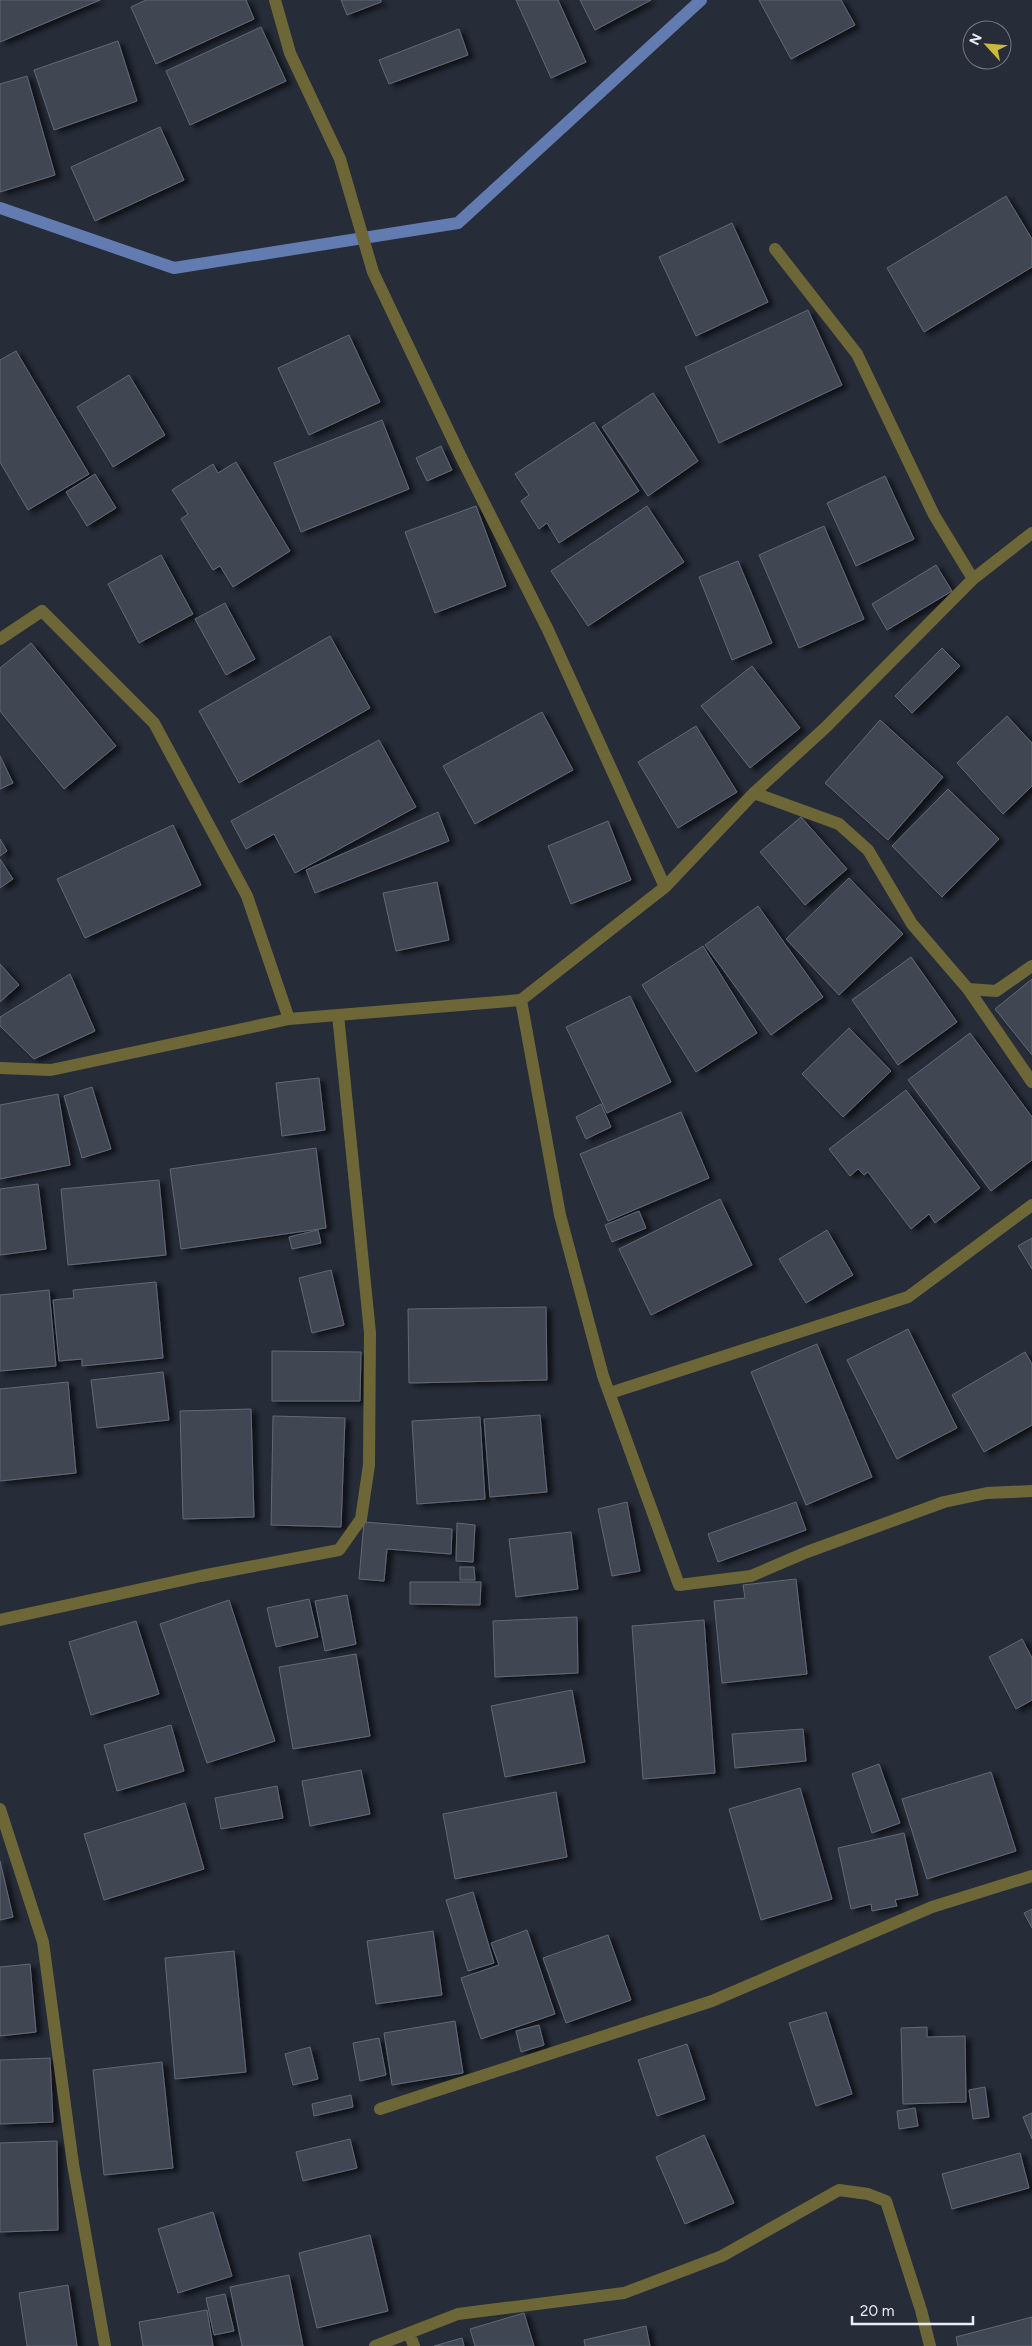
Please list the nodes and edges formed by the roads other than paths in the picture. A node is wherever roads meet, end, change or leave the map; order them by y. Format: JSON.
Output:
{"nodes":[{"id":1,"x":275,"y":0,"type":"edge"},
{"id":2,"x":775,"y":249,"type":"dead end"},
{"id":3,"x":1032,"y":533,"type":"edge"},
{"id":4,"x":973,"y":579,"type":"junction"},
{"id":5,"x":0,"y":639,"type":"edge"},
{"id":6,"x":754,"y":793,"type":"junction"},
{"id":7,"x":665,"y":886,"type":"junction"},
{"id":8,"x":1032,"y":966,"type":"edge"},
{"id":9,"x":968,"y":989,"type":"junction"},
{"id":10,"x":521,"y":1000,"type":"junction"},
{"id":11,"x":338,"y":1015,"type":"junction"},
{"id":12,"x":289,"y":1019,"type":"junction"},
{"id":13,"x":0,"y":1068,"type":"edge"},
{"id":14,"x":1032,"y":1082,"type":"edge"},
{"id":15,"x":1032,"y":1205,"type":"edge"},
{"id":16,"x":610,"y":1393,"type":"junction"},
{"id":17,"x":1032,"y":1491,"type":"edge"},
{"id":18,"x":0,"y":1620,"type":"edge"},
{"id":19,"x":0,"y":1809,"type":"edge"},
{"id":20,"x":1032,"y":1876,"type":"edge"},
{"id":21,"x":380,"y":2109,"type":"dead end"},
{"id":22,"x":409,"y":2333,"type":"junction"},
{"id":23,"x":105,"y":2346,"type":"edge"},
{"id":24,"x":375,"y":2346,"type":"edge"},
{"id":25,"x":414,"y":2346,"type":"edge"},
{"id":26,"x":930,"y":2346,"type":"edge"}],
"edges":[{"from":1,"to":7,"type":"street"},
{"from":2,"to":4,"type":"street"},
{"from":3,"to":4,"type":"street"},
{"from":4,"to":6,"type":"street"},
{"from":5,"to":12,"type":"street"},
{"from":6,"to":7,"type":"street"},
{"from":6,"to":9,"type":"street"},
{"from":7,"to":10,"type":"street"},
{"from":8,"to":9,"type":"street"},
{"from":9,"to":14,"type":"street"},
{"from":10,"to":11,"type":"street"},
{"from":10,"to":16,"type":"street"},
{"from":11,"to":12,"type":"street"},
{"from":11,"to":18,"type":"street"},
{"from":12,"to":13,"type":"street"},
{"from":15,"to":16,"type":"street"},
{"from":16,"to":17,"type":"street"},
{"from":19,"to":23,"type":"street"},
{"from":20,"to":21,"type":"street"},
{"from":22,"to":24,"type":"street"},
{"from":22,"to":25,"type":"street"},
{"from":22,"to":26,"type":"street"}]}
